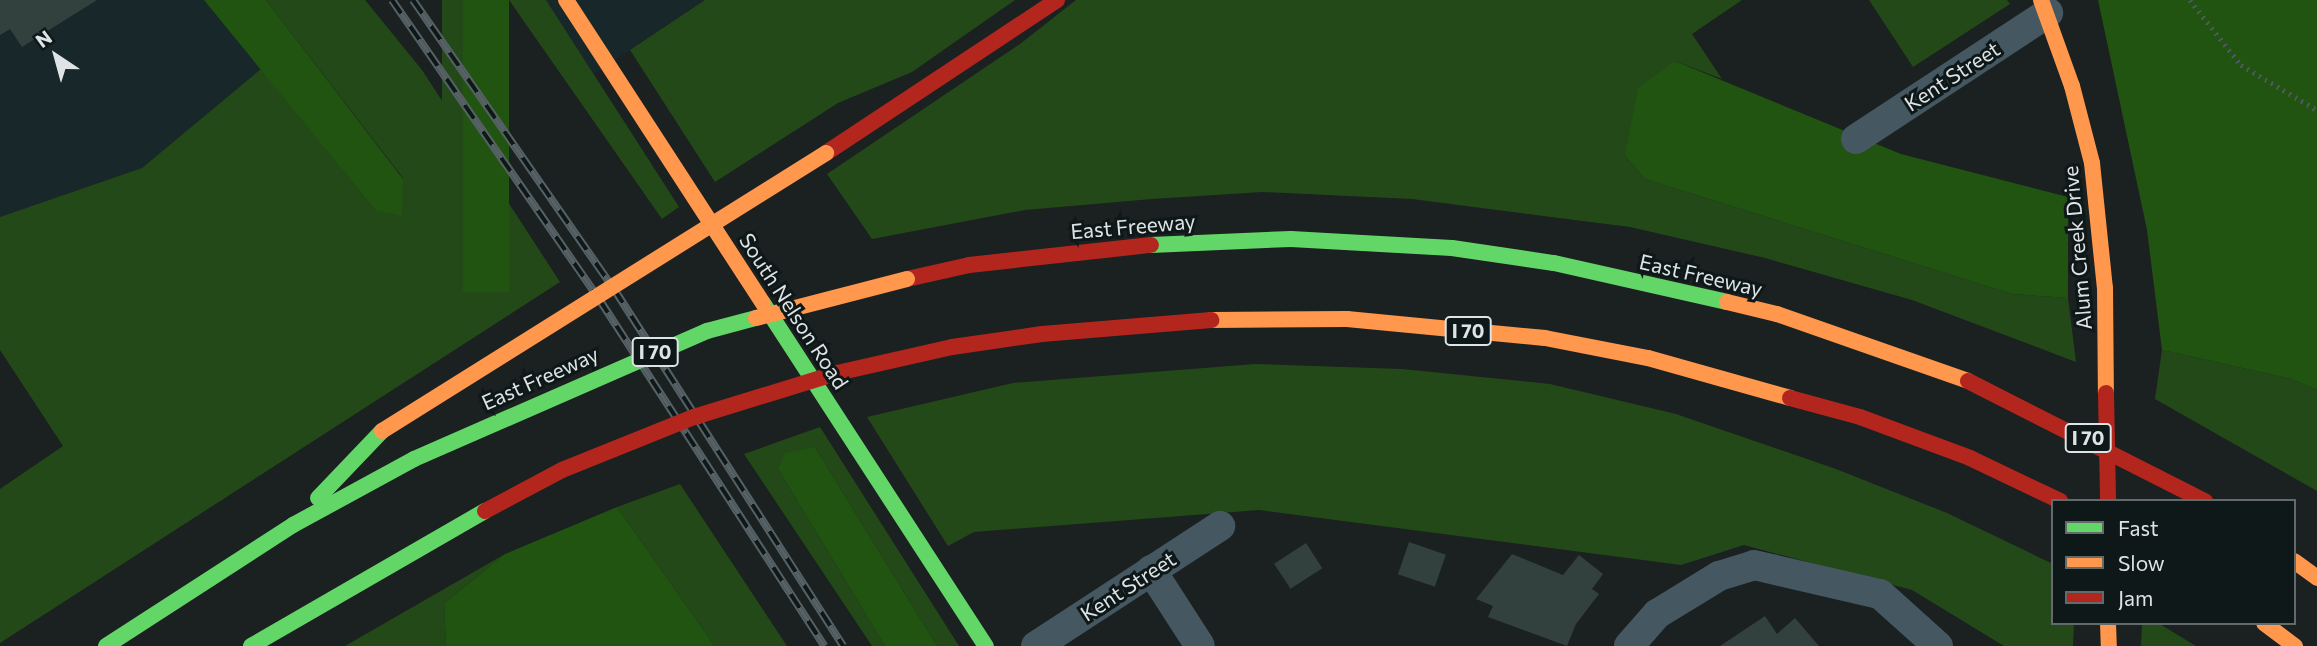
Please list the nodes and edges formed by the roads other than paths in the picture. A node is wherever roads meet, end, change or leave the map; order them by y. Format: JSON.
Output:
{"nodes":[{"id":1,"x":566,"y":0,"type":"edge"},
{"id":2,"x":1057,"y":0,"type":"edge"},
{"id":3,"x":2044,"y":7,"type":"edge"},
{"id":4,"x":1856,"y":139,"type":"dead end"},
{"id":5,"x":2056,"y":499,"type":"edge"},
{"id":6,"x":2108,"y":499,"type":"edge"},
{"id":7,"x":2201,"y":499,"type":"edge"},
{"id":8,"x":293,"y":525,"type":"junction"},
{"id":9,"x":1220,"y":526,"type":"dead end"},
{"id":10,"x":2296,"y":562,"type":"edge"},
{"id":11,"x":1152,"y":570,"type":"junction"},
{"id":12,"x":2317,"y":578,"type":"edge"},
{"id":13,"x":2108,"y":625,"type":"edge"},
{"id":14,"x":2267,"y":625,"type":"edge"},
{"id":15,"x":106,"y":646,"type":"edge"},
{"id":16,"x":251,"y":646,"type":"edge"},
{"id":17,"x":986,"y":646,"type":"edge"},
{"id":18,"x":1036,"y":646,"type":"edge"},
{"id":19,"x":1200,"y":646,"type":"edge"},
{"id":20,"x":1629,"y":646,"type":"edge"},
{"id":21,"x":1938,"y":646,"type":"edge"},
{"id":22,"x":2109,"y":646,"type":"edge"},
{"id":23,"x":2295,"y":646,"type":"edge"}],
"edges":[{"from":1,"to":17,"type":"main road","name":"South Nelson Road"},
{"from":2,"to":8,"type":"main road","bridge":true},
{"from":3,"to":4,"type":"street","name":"Kent Street"},
{"from":3,"to":6,"type":"main road","name":"Alum Creek Drive"},
{"from":5,"to":16,"type":"main road","number":"I 70","bridge":true},
{"from":7,"to":8,"type":"main road","name":"East Freeway","number":"I 70","bridge":true},
{"from":8,"to":15,"type":"main road","name":"East Freeway","number":"I 70"},
{"from":9,"to":11,"type":"street","name":"Kent Street"},
{"from":10,"to":12,"type":"main road"},
{"from":11,"to":18,"type":"street","name":"Kent Street"},
{"from":11,"to":19,"type":"street"},
{"from":13,"to":22,"type":"main road"},
{"from":14,"to":23,"type":"main road"},
{"from":20,"to":21,"type":"street"}]}
